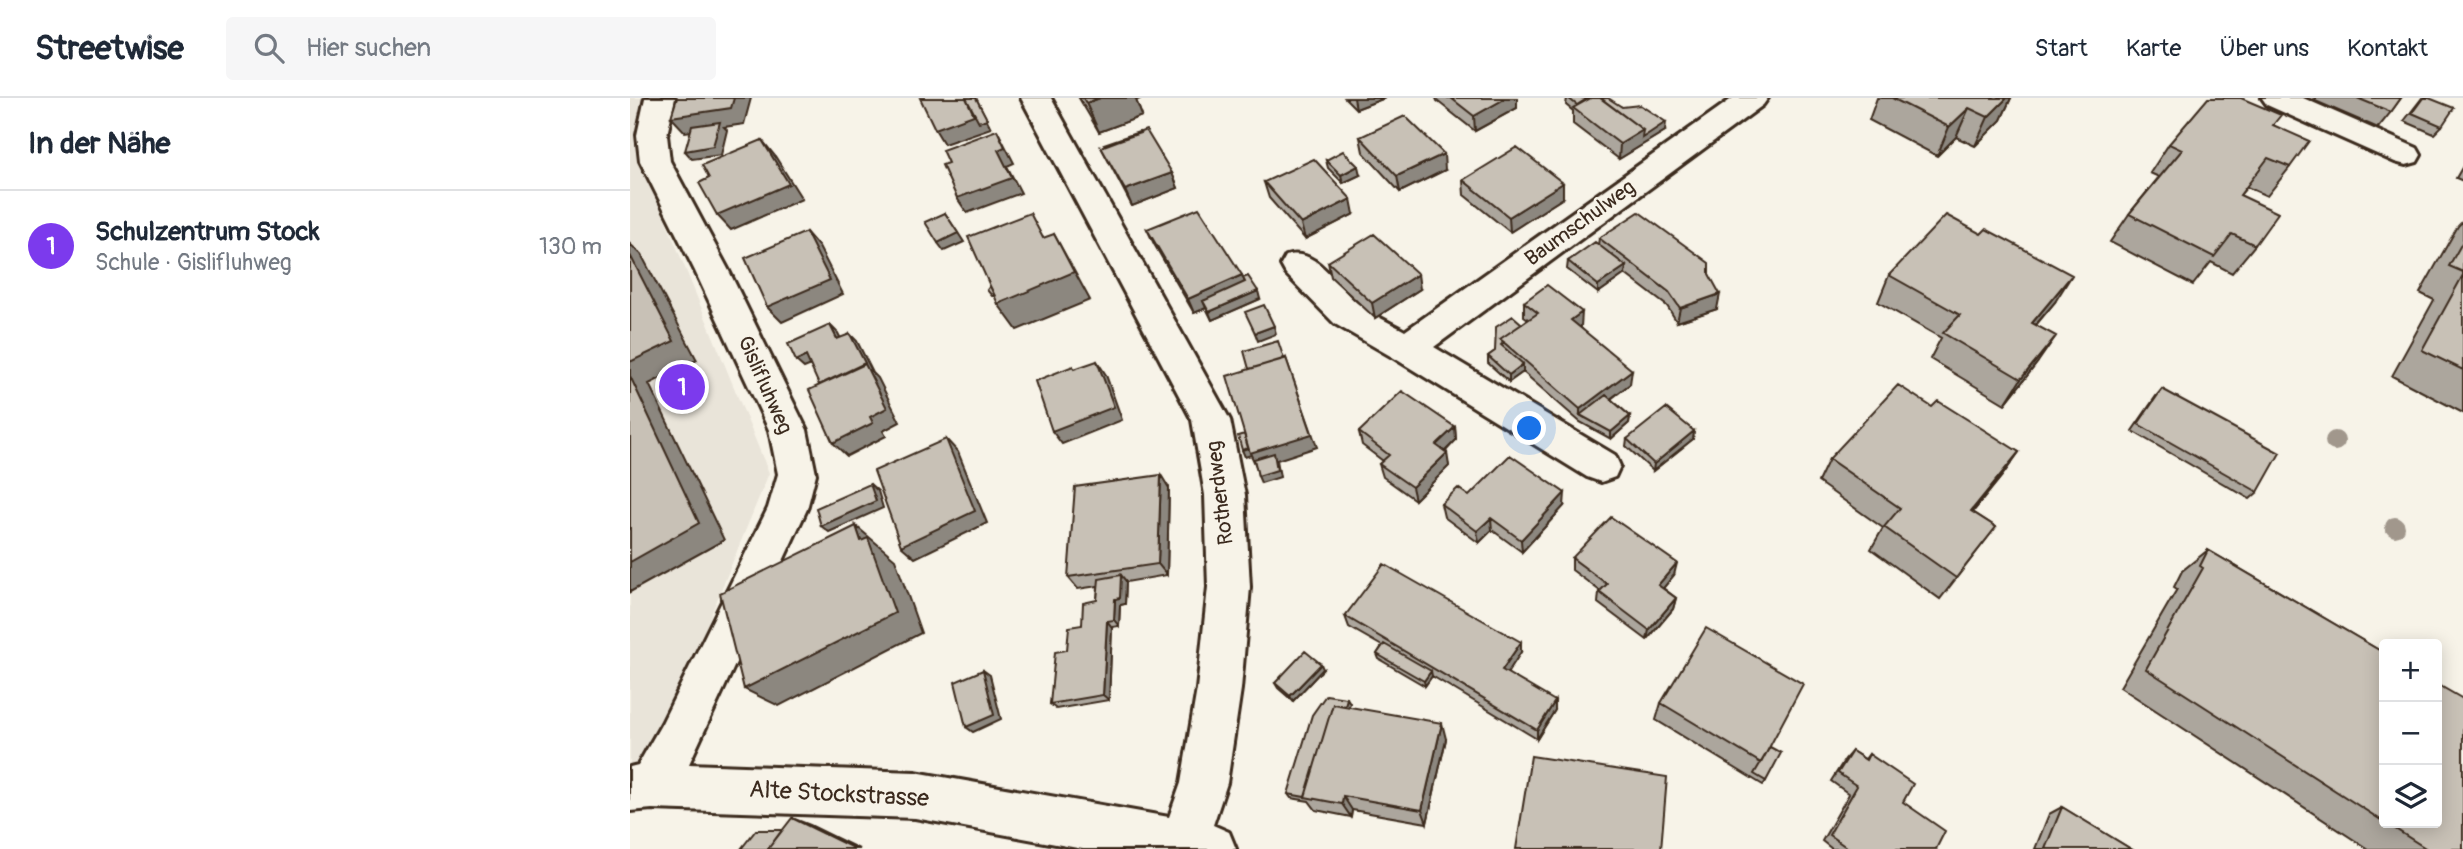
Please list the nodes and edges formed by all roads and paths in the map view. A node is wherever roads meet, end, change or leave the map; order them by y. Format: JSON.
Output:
{"nodes":[{"id":1,"x":660,"y":98,"type":"edge"},
{"id":2,"x":1036,"y":98,"type":"edge"},
{"id":3,"x":2277,"y":98,"type":"edge"},
{"id":4,"x":1732,"y":102,"type":"edge"},
{"id":5,"x":2406,"y":155,"type":"dead end"},
{"id":6,"x":1298,"y":265,"type":"dead end"},
{"id":7,"x":1407,"y":348,"type":"junction"},
{"id":8,"x":1601,"y":466,"type":"dead end"},
{"id":9,"x":641,"y":788,"type":"edge"},
{"id":10,"x":1198,"y":846,"type":"edge"}],
"edges":[{"from":1,"to":9,"type":"street","name":"Gislifluhweg"},
{"from":2,"to":10,"type":"street","name":"Rotherdweg"},
{"from":3,"to":5,"type":"street"},
{"from":4,"to":7,"type":"street","name":"Baumschulweg"},
{"from":6,"to":7,"type":"street"},
{"from":7,"to":8,"type":"street"},
{"from":9,"to":10,"type":"street","name":"Alte Stockstrasse"}]}
